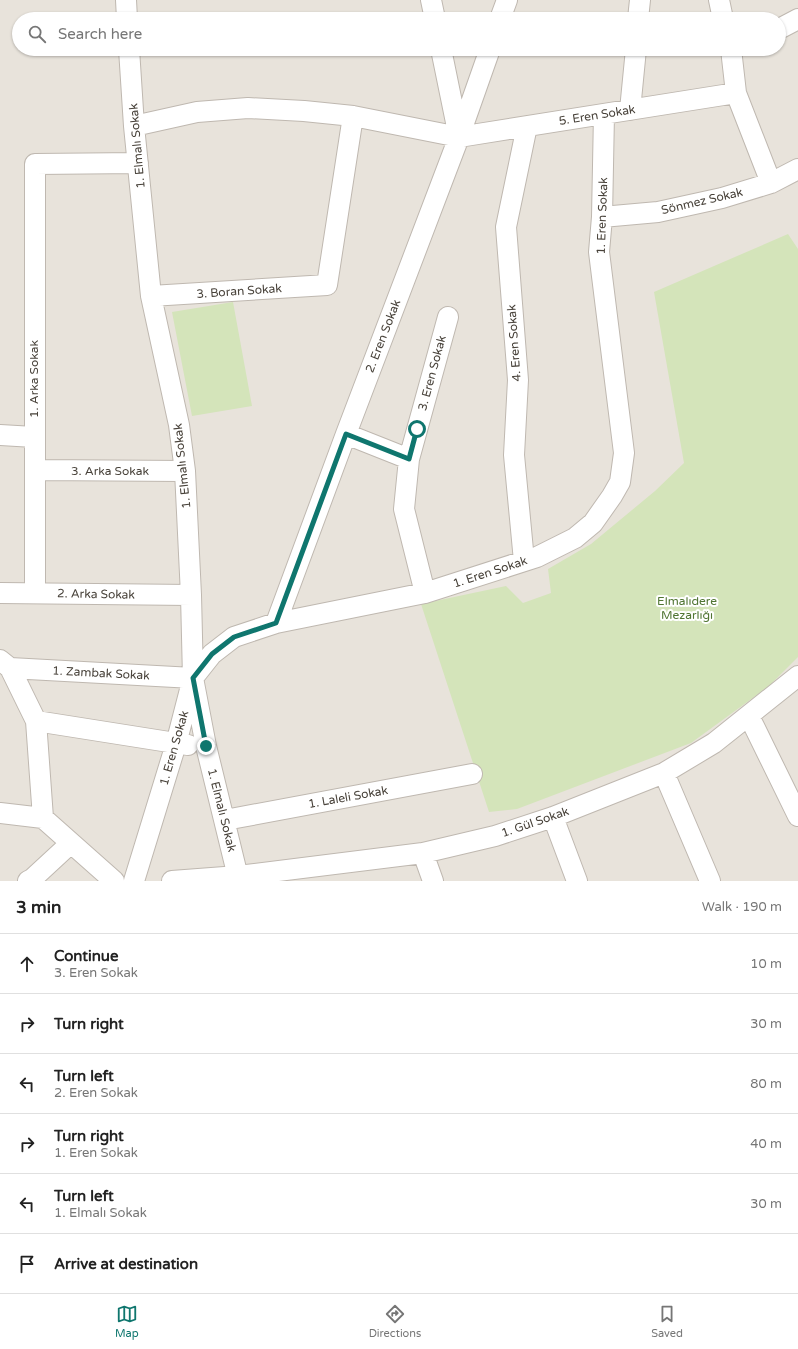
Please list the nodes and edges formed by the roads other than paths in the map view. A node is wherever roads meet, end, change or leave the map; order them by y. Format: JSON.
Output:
{"nodes":[{"id":1,"x":126,"y":0,"type":"edge"},
{"id":2,"x":431,"y":0,"type":"edge"},
{"id":3,"x":507,"y":0,"type":"edge"},
{"id":4,"x":640,"y":0,"type":"edge"},
{"id":5,"x":719,"y":0,"type":"edge"},
{"id":6,"x":127,"y":12,"type":"edge"},
{"id":7,"x":434,"y":12,"type":"edge"},
{"id":8,"x":503,"y":12,"type":"edge"},
{"id":9,"x":639,"y":12,"type":"edge"},
{"id":10,"x":722,"y":12,"type":"edge"},
{"id":11,"x":798,"y":19,"type":"edge"},
{"id":12,"x":786,"y":25,"type":"edge"},
{"id":13,"x":129,"y":56,"type":"edge"},
{"id":14,"x":442,"y":56,"type":"edge"},
{"id":15,"x":488,"y":56,"type":"edge"},
{"id":16,"x":635,"y":56,"type":"edge"},
{"id":17,"x":735,"y":56,"type":"edge"},
{"id":18,"x":736,"y":93,"type":"junction"},
{"id":19,"x":630,"y":110,"type":"junction"},
{"id":20,"x":604,"y":114,"type":"junction"},
{"id":21,"x":352,"y":116,"type":"junction"},
{"id":22,"x":134,"y":126,"type":"junction"},
{"id":23,"x":527,"y":126,"type":"junction"},
{"id":24,"x":459,"y":137,"type":"junction"},
{"id":25,"x":138,"y":163,"type":"junction"},
{"id":26,"x":798,"y":169,"type":"edge"},
{"id":27,"x":771,"y":183,"type":"junction"},
{"id":28,"x":602,"y":217,"type":"junction"},
{"id":29,"x":151,"y":296,"type":"junction"},
{"id":30,"x":448,"y":317,"type":"dead end"},
{"id":31,"x":346,"y":434,"type":"junction"},
{"id":32,"x":0,"y":435,"type":"edge"},
{"id":33,"x":34,"y":438,"type":"junction"},
{"id":34,"x":409,"y":459,"type":"junction"},
{"id":35,"x":34,"y":470,"type":"junction"},
{"id":36,"x":185,"y":471,"type":"junction"},
{"id":37,"x":524,"y":561,"type":"junction"},
{"id":38,"x":0,"y":593,"type":"edge"},
{"id":39,"x":424,"y":593,"type":"junction"},
{"id":40,"x":35,"y":594,"type":"junction"},
{"id":41,"x":191,"y":595,"type":"junction"},
{"id":42,"x":276,"y":623,"type":"junction"},
{"id":43,"x":5,"y":664,"type":"edge"},
{"id":44,"x":798,"y":676,"type":"edge"},
{"id":45,"x":193,"y":678,"type":"junction"},
{"id":46,"x":749,"y":716,"type":"junction"},
{"id":47,"x":36,"y":721,"type":"junction"},
{"id":48,"x":176,"y":744,"type":"junction"},
{"id":49,"x":206,"y":746,"type":"junction"},
{"id":50,"x":664,"y":773,"type":"junction"},
{"id":51,"x":472,"y":774,"type":"dead end"},
{"id":52,"x":0,"y":813,"type":"edge"},
{"id":53,"x":798,"y":816,"type":"edge"},
{"id":54,"x":552,"y":817,"type":"junction"},
{"id":55,"x":43,"y":818,"type":"junction"},
{"id":56,"x":225,"y":820,"type":"junction"},
{"id":57,"x":72,"y":843,"type":"junction"},
{"id":58,"x":424,"y":853,"type":"junction"},
{"id":59,"x":238,"y":879,"type":"edge"},
{"id":60,"x":28,"y":881,"type":"edge"},
{"id":61,"x":114,"y":881,"type":"edge"},
{"id":62,"x":134,"y":881,"type":"edge"},
{"id":63,"x":172,"y":881,"type":"edge"},
{"id":64,"x":433,"y":881,"type":"edge"},
{"id":65,"x":577,"y":881,"type":"edge"},
{"id":66,"x":710,"y":881,"type":"edge"}],
"edges":[{"from":1,"to":6,"type":"street"},
{"from":2,"to":7,"type":"street"},
{"from":3,"to":8,"type":"street"},
{"from":4,"to":9,"type":"street"},
{"from":5,"to":10,"type":"street"},
{"from":11,"to":12,"type":"street"},
{"from":13,"to":22,"type":"street","name":"1. Elmalı Sokak"},
{"from":14,"to":24,"type":"street"},
{"from":15,"to":24,"type":"street","name":"2. Eren Sokak"},
{"from":16,"to":19,"type":"street"},
{"from":17,"to":18,"type":"street"},
{"from":18,"to":19,"type":"street","name":"5. Eren Sokak"},
{"from":18,"to":27,"type":"street"},
{"from":19,"to":20,"type":"street","name":"5. Eren Sokak"},
{"from":20,"to":23,"type":"street","name":"5. Eren Sokak"},
{"from":20,"to":28,"type":"street","name":"1. Eren Sokak"},
{"from":21,"to":22,"type":"street"},
{"from":21,"to":24,"type":"street"},
{"from":21,"to":29,"type":"street","name":"3. Boran Sokak"},
{"from":22,"to":25,"type":"street","name":"1. Elmalı Sokak"},
{"from":23,"to":24,"type":"street","name":"5. Eren Sokak"},
{"from":23,"to":37,"type":"street","name":"4. Eren Sokak"},
{"from":24,"to":31,"type":"street","name":"2. Eren Sokak"},
{"from":25,"to":29,"type":"street","name":"1. Elmalı Sokak"},
{"from":25,"to":33,"type":"street","name":"1. Arka Sokak"},
{"from":26,"to":27,"type":"street","name":"Sönmez Sokak"},
{"from":27,"to":28,"type":"street","name":"Sönmez Sokak"},
{"from":28,"to":37,"type":"street","name":"1. Eren Sokak"},
{"from":29,"to":36,"type":"street","name":"1. Elmalı Sokak"},
{"from":30,"to":34,"type":"street","name":"3. Eren Sokak"},
{"from":31,"to":34,"type":"street"},
{"from":31,"to":42,"type":"street","name":"2. Eren Sokak"},
{"from":32,"to":33,"type":"street"},
{"from":33,"to":35,"type":"street","name":"1. Arka Sokak"},
{"from":34,"to":39,"type":"street","name":"3. Eren Sokak"},
{"from":35,"to":36,"type":"street","name":"3. Arka Sokak"},
{"from":35,"to":40,"type":"street","name":"1. Arka Sokak"},
{"from":36,"to":41,"type":"street","name":"1. Elmalı Sokak"},
{"from":37,"to":39,"type":"street","name":"1. Eren Sokak"},
{"from":38,"to":40,"type":"street","name":"2. Arka Sokak"},
{"from":39,"to":42,"type":"street","name":"1. Eren Sokak"},
{"from":40,"to":41,"type":"street","name":"2. Arka Sokak"},
{"from":41,"to":45,"type":"street","name":"1. Elmalı Sokak"},
{"from":42,"to":45,"type":"street","name":"1. Eren Sokak"},
{"from":43,"to":45,"type":"street","name":"1. Zambak Sokak"},
{"from":43,"to":47,"type":"street"},
{"from":44,"to":46,"type":"street","name":"1. Gül Sokak"},
{"from":45,"to":48,"type":"street","name":"1. Eren Sokak"},
{"from":45,"to":49,"type":"street","name":"1. Elmalı Sokak"},
{"from":46,"to":50,"type":"street","name":"1. Gül Sokak"},
{"from":46,"to":53,"type":"street"},
{"from":47,"to":48,"type":"street"},
{"from":47,"to":55,"type":"street"},
{"from":48,"to":49,"type":"street"},
{"from":48,"to":62,"type":"street","name":"1. Eren Sokak"},
{"from":49,"to":56,"type":"street","name":"1. Elmalı Sokak"},
{"from":50,"to":54,"type":"street","name":"1. Gül Sokak"},
{"from":50,"to":66,"type":"street"},
{"from":51,"to":56,"type":"street","name":"1. Laleli Sokak"},
{"from":52,"to":55,"type":"street"},
{"from":54,"to":58,"type":"street","name":"1. Gül Sokak"},
{"from":54,"to":65,"type":"street"},
{"from":55,"to":57,"type":"street"},
{"from":56,"to":59,"type":"street","name":"1. Elmalı Sokak"},
{"from":57,"to":60,"type":"street"},
{"from":57,"to":61,"type":"street"},
{"from":58,"to":59,"type":"street","name":"1. Gül Sokak"},
{"from":58,"to":64,"type":"street"},
{"from":59,"to":63,"type":"street","name":"1. Gül Sokak"}]}
